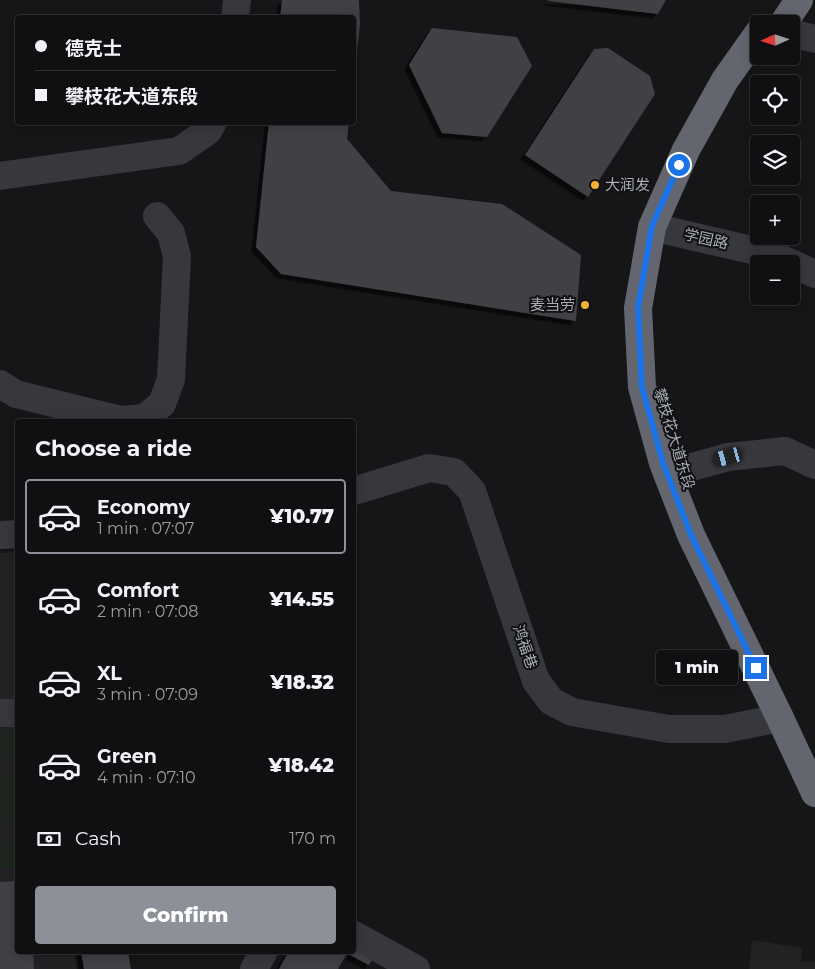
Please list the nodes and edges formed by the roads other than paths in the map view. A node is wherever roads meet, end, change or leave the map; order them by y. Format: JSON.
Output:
{"nodes":[{"id":1,"x":237,"y":0,"type":"edge"},
{"id":2,"x":780,"y":0,"type":"edge"},
{"id":3,"x":799,"y":0,"type":"edge"},
{"id":4,"x":235,"y":15,"type":"edge"},
{"id":5,"x":770,"y":15,"type":"edge"},
{"id":6,"x":789,"y":15,"type":"edge"},
{"id":7,"x":800,"y":35,"type":"edge"},
{"id":8,"x":815,"y":38,"type":"edge"},
{"id":9,"x":750,"y":45,"type":"edge"},
{"id":10,"x":756,"y":65,"type":"edge"},
{"id":11,"x":211,"y":125,"type":"edge"},
{"id":12,"x":0,"y":176,"type":"edge"},
{"id":13,"x":157,"y":216,"type":"dead end"},
{"id":14,"x":660,"y":228,"type":"junction"},
{"id":15,"x":815,"y":274,"type":"edge"},
{"id":16,"x":0,"y":384,"type":"edge"},
{"id":17,"x":117,"y":419,"type":"edge"},
{"id":18,"x":132,"y":419,"type":"edge"},
{"id":19,"x":815,"y":465,"type":"edge"},
{"id":20,"x":675,"y":472,"type":"junction"},
{"id":21,"x":356,"y":490,"type":"edge"},
{"id":22,"x":15,"y":534,"type":"edge"},
{"id":23,"x":0,"y":535,"type":"edge"},
{"id":24,"x":0,"y":713,"type":"edge"},
{"id":25,"x":15,"y":713,"type":"edge"},
{"id":26,"x":780,"y":718,"type":"junction"},
{"id":27,"x":815,"y":759,"type":"edge"},
{"id":28,"x":815,"y":793,"type":"edge"},
{"id":29,"x":356,"y":936,"type":"edge"},
{"id":30,"x":262,"y":954,"type":"edge"},
{"id":31,"x":254,"y":969,"type":"edge"},
{"id":32,"x":416,"y":969,"type":"edge"}],
"edges":[{"from":1,"to":4,"type":"street"},
{"from":2,"to":5,"type":"highway"},
{"from":3,"to":6,"type":"highway"},
{"from":7,"to":8,"type":"street"},
{"from":9,"to":14,"type":"highway","name":"攀枝花大道东段"},
{"from":10,"to":14,"type":"highway","name":"攀枝花大道东段"},
{"from":11,"to":12,"type":"street"},
{"from":13,"to":18,"type":"street"},
{"from":14,"to":15,"type":"street","name":"学园路"},
{"from":14,"to":20,"type":"highway","name":"攀枝花大道东段"},
{"from":16,"to":17,"type":"street"},
{"from":19,"to":20,"type":"street"},
{"from":20,"to":26,"type":"highway","name":"攀枝花大道东段"},
{"from":20,"to":27,"type":"highway","name":"攀枝花大道东段"},
{"from":21,"to":26,"type":"street","name":"鸿福巷"},
{"from":22,"to":23,"type":"street"},
{"from":24,"to":25,"type":"street"},
{"from":26,"to":28,"type":"highway","name":"攀枝花大道东段"},
{"from":29,"to":32,"type":"street"},
{"from":30,"to":31,"type":"street"}]}
